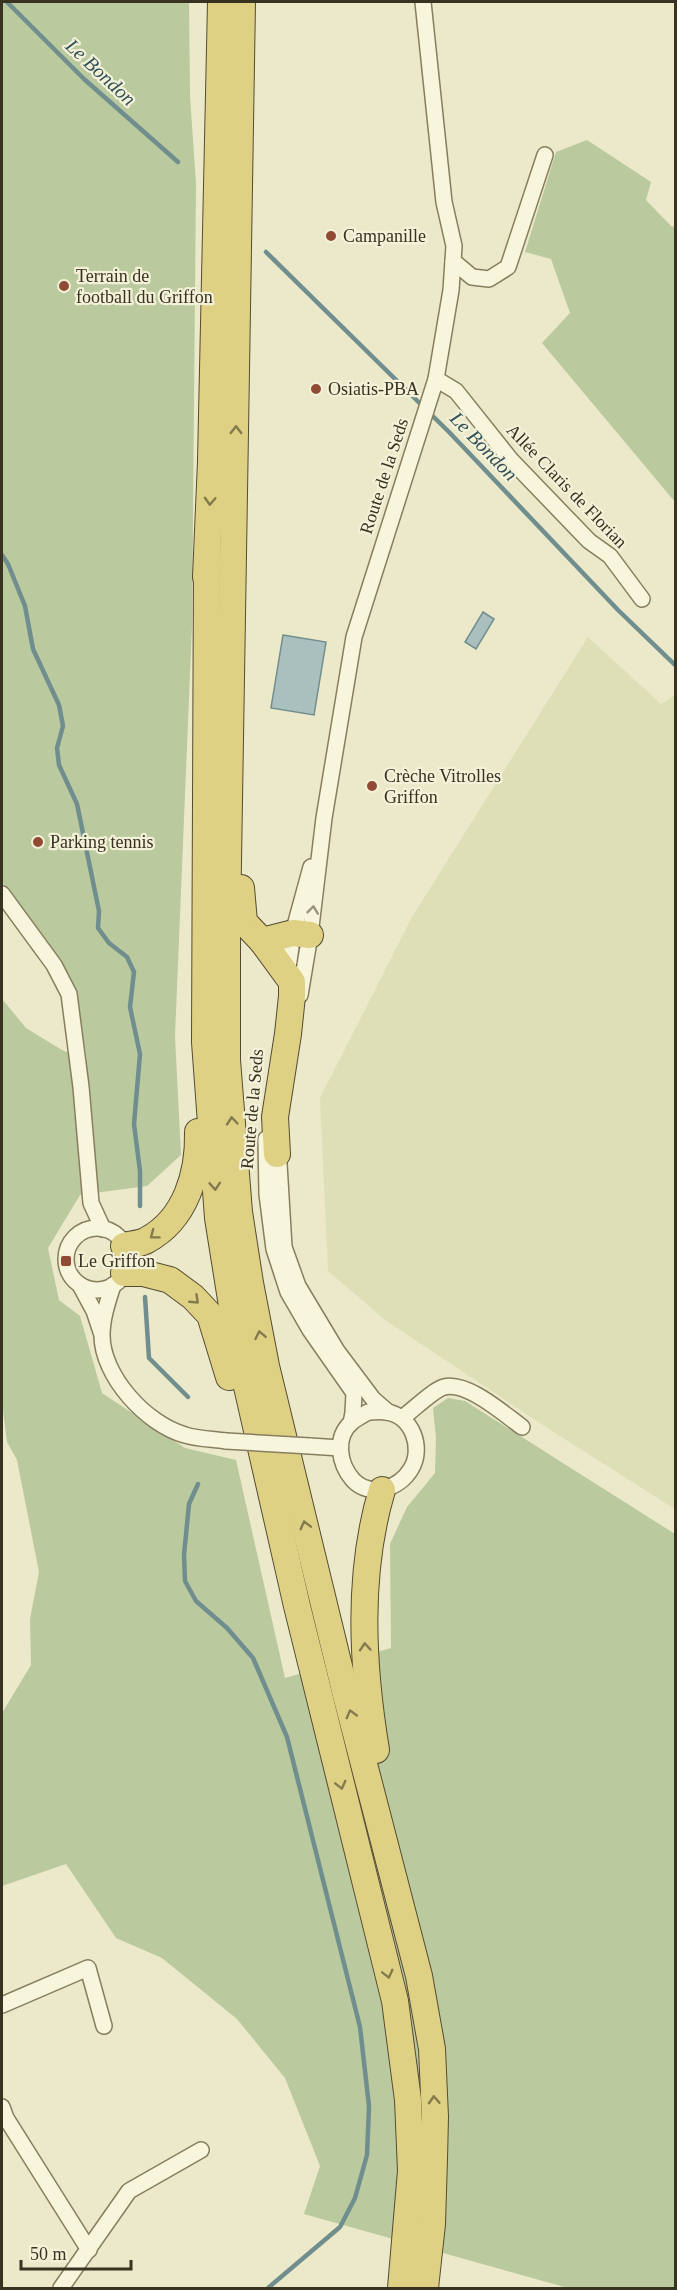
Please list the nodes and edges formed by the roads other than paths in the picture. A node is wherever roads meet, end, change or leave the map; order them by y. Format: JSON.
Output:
{"nodes":[{"id":1,"x":204,"y":2,"type":"edge"},
{"id":2,"x":221,"y":2,"type":"edge"},
{"id":3,"x":242,"y":2,"type":"edge"},
{"id":4,"x":253,"y":2,"type":"edge"},
{"id":5,"x":423,"y":2,"type":"edge"},
{"id":6,"x":545,"y":155,"type":"dead end"},
{"id":7,"x":238,"y":242,"type":"junction"},
{"id":8,"x":453,"y":261,"type":"junction"},
{"id":9,"x":434,"y":385,"type":"junction"},
{"id":10,"x":211,"y":461,"type":"junction"},
{"id":11,"x":234,"y":551,"type":"junction"},
{"id":12,"x":207,"y":561,"type":"junction"},
{"id":13,"x":642,"y":599,"type":"dead end"},
{"id":14,"x":2,"y":894,"type":"edge"},
{"id":15,"x":302,"y":934,"type":"junction"},
{"id":16,"x":262,"y":941,"type":"junction"},
{"id":17,"x":287,"y":975,"type":"junction"},
{"id":18,"x":277,"y":1154,"type":"junction"},
{"id":19,"x":91,"y":1203,"type":"junction"},
{"id":20,"x":103,"y":1229,"type":"junction"},
{"id":21,"x":76,"y":1236,"type":"junction"},
{"id":22,"x":124,"y":1246,"type":"junction"},
{"id":23,"x":119,"y":1279,"type":"junction"},
{"id":24,"x":80,"y":1285,"type":"junction"},
{"id":25,"x":102,"y":1334,"type":"junction"},
{"id":26,"x":387,"y":1412,"type":"junction"},
{"id":27,"x":402,"y":1418,"type":"junction"},
{"id":28,"x":351,"y":1423,"type":"junction"},
{"id":29,"x":522,"y":1427,"type":"dead end"},
{"id":30,"x":340,"y":1448,"type":"junction"},
{"id":31,"x":382,"y":1490,"type":"junction"},
{"id":32,"x":297,"y":1606,"type":"junction"},
{"id":33,"x":403,"y":1913,"type":"junction"},
{"id":34,"x":2,"y":2005,"type":"edge"},
{"id":35,"x":104,"y":2026,"type":"dead end"},
{"id":36,"x":408,"y":2100,"type":"junction"},
{"id":37,"x":3,"y":2115,"type":"edge"},
{"id":38,"x":201,"y":2150,"type":"dead end"},
{"id":39,"x":434,"y":2158,"type":"junction"},
{"id":40,"x":88,"y":2250,"type":"junction"},
{"id":41,"x":61,"y":2289,"type":"edge"},
{"id":42,"x":390,"y":2289,"type":"edge"},
{"id":43,"x":401,"y":2289,"type":"edge"},
{"id":44,"x":425,"y":2289,"type":"edge"},
{"id":45,"x":437,"y":2289,"type":"edge"}],
"edges":[{"from":1,"to":10,"type":"highway"},
{"from":2,"to":10,"type":"highway"},
{"from":3,"to":7,"type":"highway"},
{"from":4,"to":7,"type":"highway"},
{"from":5,"to":8,"type":"street","name":"Route de la Seds"},
{"from":6,"to":8,"type":"street"},
{"from":11,"to":7,"type":"highway","one_way":true},
{"from":8,"to":9,"type":"street","name":"Route de la Seds"},
{"from":9,"to":13,"type":"street","name":"Allée Claris de Florian"},
{"from":9,"to":15,"type":"street","name":"Route de la Seds"},
{"from":10,"to":12,"type":"highway","one_way":true},
{"from":11,"to":16,"type":"highway"},
{"from":33,"to":11,"type":"highway","one_way":true},
{"from":12,"to":22,"type":"highway","one_way":true},
{"from":12,"to":32,"type":"highway","one_way":true},
{"from":14,"to":19,"type":"street"},
{"from":15,"to":16,"type":"highway"},
{"from":15,"to":17,"type":"street","name":"Route de la Seds"},
{"from":15,"to":18,"type":"street","name":"Route de la Seds"},
{"from":16,"to":17,"type":"highway"},
{"from":17,"to":18,"type":"highway"},
{"from":17,"to":28,"type":"street","name":"Route de la Seds"},
{"from":18,"to":26,"type":"street","name":"Route de la Seds"},
{"from":19,"to":20,"type":"street"},
{"from":19,"to":21,"type":"street"},
{"from":20,"to":21,"type":"street"},
{"from":20,"to":22,"type":"street"},
{"from":21,"to":24,"type":"street"},
{"from":22,"to":23,"type":"street"},
{"from":23,"to":24,"type":"street"},
{"from":23,"to":25,"type":"street"},
{"from":23,"to":32,"type":"highway","one_way":true},
{"from":24,"to":25,"type":"street"},
{"from":25,"to":30,"type":"street","bridge":true},
{"from":26,"to":27,"type":"street"},
{"from":26,"to":28,"type":"street"},
{"from":27,"to":29,"type":"street"},
{"from":27,"to":31,"type":"street"},
{"from":28,"to":30,"type":"street"},
{"from":30,"to":31,"type":"street"},
{"from":33,"to":31,"type":"highway","one_way":true},
{"from":32,"to":36,"type":"highway","one_way":true},
{"from":39,"to":33,"type":"highway","one_way":true},
{"from":34,"to":35,"type":"street"},
{"from":36,"to":42,"type":"highway"},
{"from":36,"to":43,"type":"highway"},
{"from":37,"to":40,"type":"street"},
{"from":38,"to":40,"type":"street"},
{"from":39,"to":44,"type":"highway"},
{"from":39,"to":45,"type":"highway"},
{"from":40,"to":41,"type":"street"}]}
